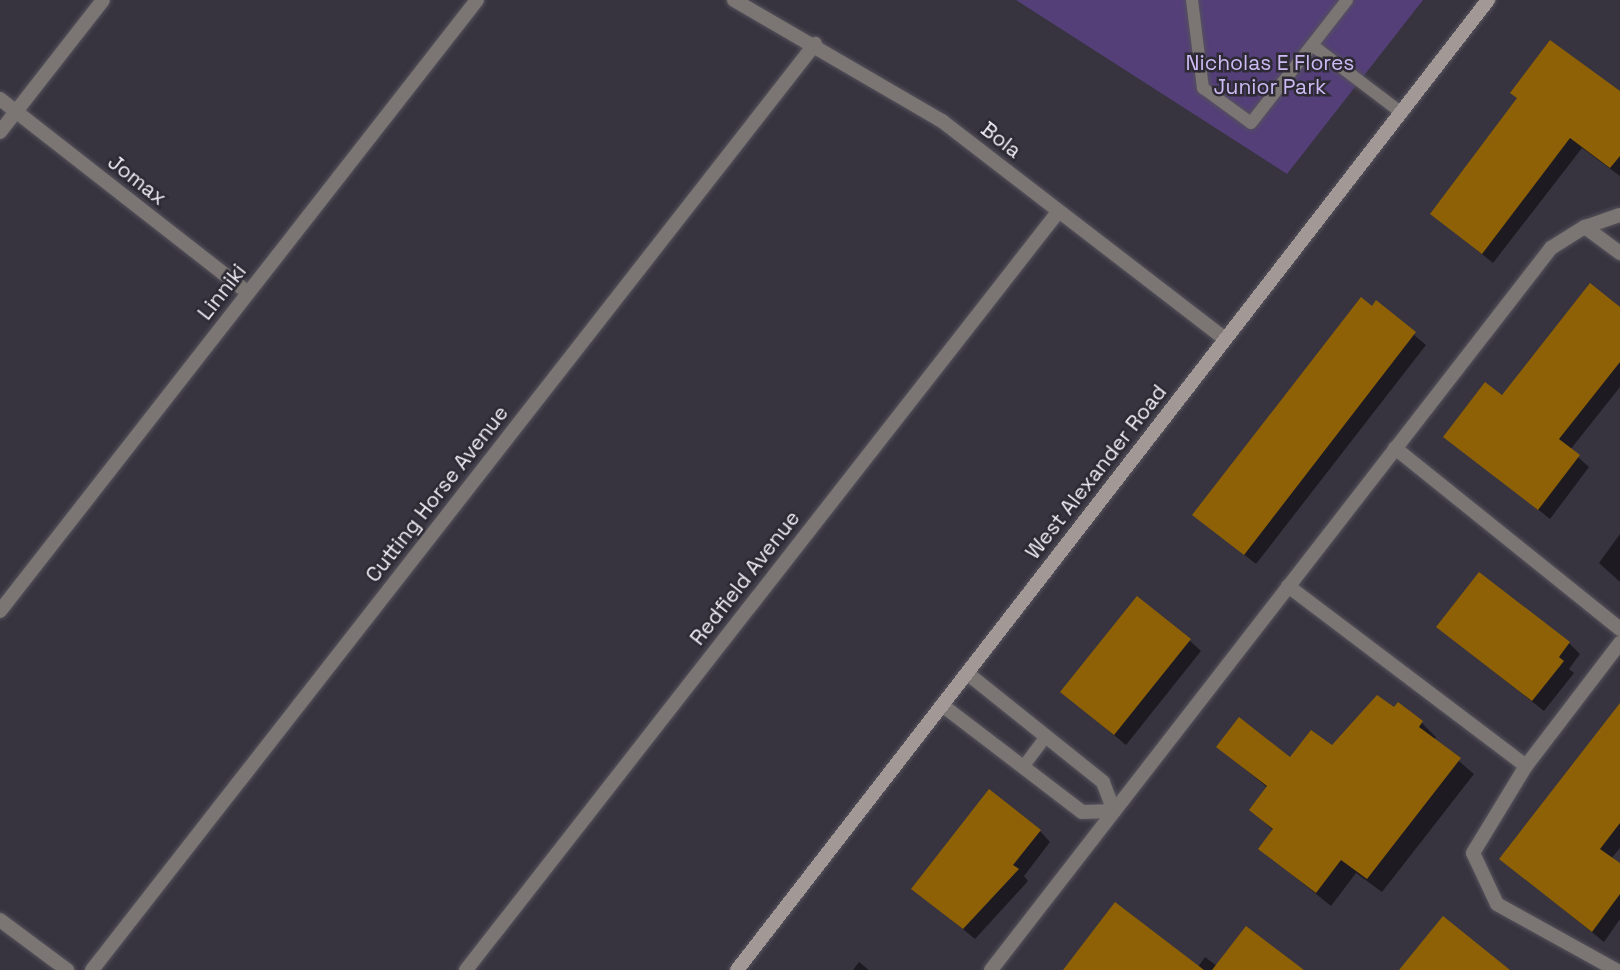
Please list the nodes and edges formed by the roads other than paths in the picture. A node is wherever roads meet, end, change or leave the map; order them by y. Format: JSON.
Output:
{"nodes":[{"id":1,"x":103,"y":0,"type":"edge"},
{"id":2,"x":477,"y":0,"type":"edge"},
{"id":3,"x":734,"y":0,"type":"edge"},
{"id":4,"x":1192,"y":0,"type":"edge"},
{"id":5,"x":1347,"y":0,"type":"edge"},
{"id":6,"x":1488,"y":0,"type":"edge"},
{"id":7,"x":816,"y":44,"type":"junction"},
{"id":8,"x":1312,"y":45,"type":"junction"},
{"id":9,"x":0,"y":99,"type":"edge"},
{"id":10,"x":16,"y":111,"type":"junction"},
{"id":11,"x":1402,"y":113,"type":"junction"},
{"id":12,"x":0,"y":132,"type":"edge"},
{"id":13,"x":1058,"y":212,"type":"junction"},
{"id":14,"x":1620,"y":215,"type":"edge"},
{"id":15,"x":1585,"y":227,"type":"junction"},
{"id":16,"x":1620,"y":253,"type":"edge"},
{"id":17,"x":248,"y":293,"type":"junction"},
{"id":18,"x":1225,"y":339,"type":"junction"},
{"id":19,"x":1395,"y":448,"type":"junction"},
{"id":20,"x":1288,"y":586,"type":"junction"},
{"id":21,"x":0,"y":611,"type":"edge"},
{"id":22,"x":1620,"y":629,"type":"edge"},
{"id":23,"x":1620,"y":643,"type":"edge"},
{"id":24,"x":967,"y":673,"type":"junction"},
{"id":25,"x":942,"y":705,"type":"junction"},
{"id":26,"x":1046,"y":737,"type":"junction"},
{"id":27,"x":1526,"y":765,"type":"junction"},
{"id":28,"x":1023,"y":767,"type":"junction"},
{"id":29,"x":1114,"y":811,"type":"junction"},
{"id":30,"x":0,"y":920,"type":"edge"},
{"id":31,"x":67,"y":970,"type":"edge"},
{"id":32,"x":92,"y":970,"type":"edge"},
{"id":33,"x":466,"y":970,"type":"edge"},
{"id":34,"x":737,"y":970,"type":"edge"},
{"id":35,"x":991,"y":970,"type":"edge"},
{"id":36,"x":1616,"y":970,"type":"edge"}],
"edges":[{"from":1,"to":10,"type":"street"},
{"from":2,"to":17,"type":"street","name":"Linniki"},
{"from":3,"to":7,"type":"street","name":"Bola"},
{"from":4,"to":8,"type":"lane"},
{"from":5,"to":8,"type":"lane"},
{"from":6,"to":11,"type":"main road","name":"West Alexander Road"},
{"from":7,"to":13,"type":"street","name":"Bola"},
{"from":7,"to":32,"type":"street","name":"Cutting Horse Avenue"},
{"from":8,"to":11,"type":"lane"},
{"from":9,"to":10,"type":"street","name":"Jomax"},
{"from":10,"to":12,"type":"street"},
{"from":10,"to":17,"type":"street","name":"Jomax"},
{"from":11,"to":18,"type":"main road","name":"West Alexander Road"},
{"from":13,"to":18,"type":"street","name":"Bola"},
{"from":13,"to":33,"type":"street","name":"Redfield Avenue"},
{"from":14,"to":15,"type":"street"},
{"from":15,"to":16,"type":"street"},
{"from":15,"to":19,"type":"street"},
{"from":17,"to":21,"type":"street","name":"Linniki"},
{"from":18,"to":24,"type":"main road","name":"West Alexander Road"},
{"from":19,"to":20,"type":"street"},
{"from":19,"to":22,"type":"street"},
{"from":20,"to":27,"type":"street"},
{"from":20,"to":29,"type":"street"},
{"from":23,"to":27,"type":"street"},
{"from":24,"to":25,"type":"main road","name":"West Alexander Road"},
{"from":24,"to":26,"type":"street"},
{"from":25,"to":28,"type":"street"},
{"from":25,"to":34,"type":"main road","name":"West Alexander Road"},
{"from":26,"to":28,"type":"lane"},
{"from":26,"to":29,"type":"street"},
{"from":27,"to":36,"type":"street"},
{"from":28,"to":29,"type":"street"},
{"from":29,"to":35,"type":"street"},
{"from":30,"to":31,"type":"street"}]}
